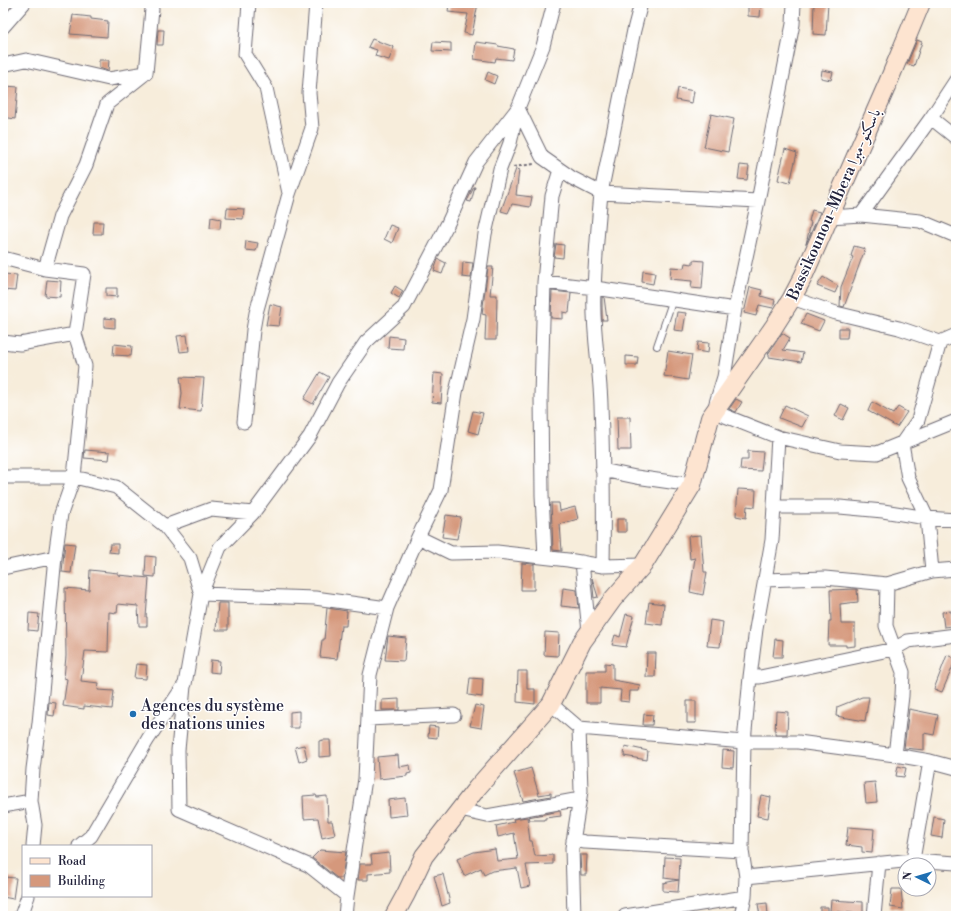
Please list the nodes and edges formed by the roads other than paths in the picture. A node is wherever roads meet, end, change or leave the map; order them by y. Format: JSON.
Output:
{"nodes":[{"id":1,"x":24,"y":3,"type":"edge"},
{"id":2,"x":249,"y":3,"type":"edge"},
{"id":3,"x":316,"y":3,"type":"edge"},
{"id":4,"x":554,"y":3,"type":"edge"},
{"id":5,"x":641,"y":3,"type":"edge"},
{"id":6,"x":794,"y":3,"type":"edge"},
{"id":7,"x":921,"y":3,"type":"edge"},
{"id":8,"x":152,"y":9,"type":"dead end"},
{"id":9,"x":3,"y":27,"type":"edge"},
{"id":10,"x":3,"y":64,"type":"edge"},
{"id":11,"x":146,"y":73,"type":"junction"},
{"id":12,"x":956,"y":80,"type":"edge"},
{"id":13,"x":518,"y":108,"type":"junction"},
{"id":14,"x":931,"y":118,"type":"junction"},
{"id":15,"x":956,"y":138,"type":"edge"},
{"id":16,"x":560,"y":170,"type":"junction"},
{"id":17,"x":601,"y":192,"type":"junction"},
{"id":18,"x":289,"y":194,"type":"junction"},
{"id":19,"x":758,"y":202,"type":"junction"},
{"id":20,"x":861,"y":215,"type":"junction"},
{"id":21,"x":830,"y":217,"type":"junction"},
{"id":22,"x":956,"y":236,"type":"edge"},
{"id":23,"x":3,"y":258,"type":"edge"},
{"id":24,"x":45,"y":269,"type":"junction"},
{"id":25,"x":544,"y":282,"type":"junction"},
{"id":26,"x":595,"y":288,"type":"junction"},
{"id":27,"x":792,"y":298,"type":"junction"},
{"id":28,"x":673,"y":300,"type":"junction"},
{"id":29,"x":735,"y":309,"type":"junction"},
{"id":30,"x":75,"y":334,"type":"junction"},
{"id":31,"x":956,"y":335,"type":"edge"},
{"id":32,"x":3,"y":342,"type":"edge"},
{"id":33,"x":940,"y":342,"type":"junction"},
{"id":34,"x":657,"y":346,"type":"dead end"},
{"id":35,"x":713,"y":415,"type":"junction"},
{"id":36,"x":956,"y":421,"type":"edge"},
{"id":37,"x":244,"y":422,"type":"dead end"},
{"id":38,"x":778,"y":437,"type":"junction"},
{"id":39,"x":902,"y":443,"type":"junction"},
{"id":40,"x":602,"y":470,"type":"junction"},
{"id":41,"x":3,"y":477,"type":"edge"},
{"id":42,"x":74,"y":477,"type":"junction"},
{"id":43,"x":692,"y":485,"type":"junction"},
{"id":44,"x":775,"y":507,"type":"junction"},
{"id":45,"x":253,"y":513,"type":"junction"},
{"id":46,"x":927,"y":518,"type":"junction"},
{"id":47,"x":956,"y":520,"type":"edge"},
{"id":48,"x":165,"y":526,"type":"junction"},
{"id":49,"x":418,"y":537,"type":"junction"},
{"id":50,"x":55,"y":557,"type":"junction"},
{"id":51,"x":545,"y":557,"type":"junction"},
{"id":52,"x":582,"y":562,"type":"junction"},
{"id":53,"x":643,"y":564,"type":"junction"},
{"id":54,"x":603,"y":566,"type":"junction"},
{"id":55,"x":3,"y":568,"type":"edge"},
{"id":56,"x":956,"y":569,"type":"edge"},
{"id":57,"x":932,"y":571,"type":"junction"},
{"id":58,"x":764,"y":580,"type":"junction"},
{"id":59,"x":888,"y":584,"type":"junction"},
{"id":60,"x":201,"y":594,"type":"junction"},
{"id":61,"x":387,"y":608,"type":"junction"},
{"id":62,"x":589,"y":632,"type":"junction"},
{"id":63,"x":956,"y":635,"type":"edge"},
{"id":64,"x":894,"y":649,"type":"junction"},
{"id":65,"x":750,"y":677,"type":"junction"},
{"id":66,"x":184,"y":684,"type":"junction"},
{"id":67,"x":551,"y":704,"type":"junction"},
{"id":68,"x":454,"y":714,"type":"dead end"},
{"id":69,"x":368,"y":719,"type":"junction"},
{"id":70,"x":579,"y":728,"type":"junction"},
{"id":71,"x":744,"y":742,"type":"junction"},
{"id":72,"x":895,"y":755,"type":"junction"},
{"id":73,"x":930,"y":761,"type":"junction"},
{"id":74,"x":956,"y":768,"type":"edge"},
{"id":75,"x":580,"y":799,"type":"junction"},
{"id":76,"x":30,"y":801,"type":"junction"},
{"id":77,"x":3,"y":806,"type":"edge"},
{"id":78,"x":460,"y":810,"type":"junction"},
{"id":79,"x":573,"y":840,"type":"junction"},
{"id":80,"x":33,"y":845,"type":"edge"},
{"id":81,"x":80,"y":845,"type":"edge"},
{"id":82,"x":742,"y":851,"type":"junction"},
{"id":83,"x":914,"y":857,"type":"edge"},
{"id":84,"x":897,"y":861,"type":"edge"},
{"id":85,"x":937,"y":862,"type":"edge"},
{"id":86,"x":879,"y":863,"type":"junction"},
{"id":87,"x":956,"y":863,"type":"edge"},
{"id":88,"x":746,"y":877,"type":"junction"},
{"id":89,"x":347,"y":896,"type":"junction"},
{"id":90,"x":28,"y":897,"type":"edge"},
{"id":91,"x":745,"y":897,"type":"junction"},
{"id":92,"x":21,"y":916,"type":"edge"},
{"id":93,"x":345,"y":916,"type":"edge"},
{"id":94,"x":394,"y":916,"type":"edge"},
{"id":95,"x":574,"y":916,"type":"edge"},
{"id":96,"x":625,"y":916,"type":"edge"},
{"id":97,"x":741,"y":916,"type":"edge"},
{"id":98,"x":874,"y":916,"type":"edge"}],
"edges":[{"from":1,"to":9,"type":"street"},
{"from":2,"to":18,"type":"street"},
{"from":3,"to":18,"type":"street"},
{"from":4,"to":13,"type":"street"},
{"from":5,"to":17,"type":"street"},
{"from":6,"to":19,"type":"street"},
{"from":7,"to":21,"type":"street","name":"Bassikounou-Mbera باسكنو-مبرا"},
{"from":8,"to":11,"type":"street"},
{"from":10,"to":11,"type":"street"},
{"from":11,"to":24,"type":"street"},
{"from":12,"to":14,"type":"street"},
{"from":13,"to":16,"type":"street"},
{"from":13,"to":45,"type":"street"},
{"from":13,"to":49,"type":"street"},
{"from":14,"to":15,"type":"street"},
{"from":14,"to":20,"type":"street"},
{"from":16,"to":17,"type":"street"},
{"from":16,"to":25,"type":"street"},
{"from":17,"to":19,"type":"street"},
{"from":17,"to":26,"type":"street"},
{"from":18,"to":37,"type":"street"},
{"from":19,"to":29,"type":"street"},
{"from":20,"to":21,"type":"street"},
{"from":20,"to":22,"type":"street"},
{"from":21,"to":27,"type":"street","name":"Bassikounou-Mbera باسكنو-مبرا"},
{"from":23,"to":24,"type":"street"},
{"from":24,"to":30,"type":"street"},
{"from":25,"to":26,"type":"street"},
{"from":25,"to":51,"type":"street"},
{"from":26,"to":28,"type":"street"},
{"from":26,"to":40,"type":"street"},
{"from":27,"to":33,"type":"street"},
{"from":27,"to":35,"type":"street","name":"Bassikounou-Mbera باسكنو-مبرا"},
{"from":28,"to":29,"type":"street"},
{"from":28,"to":34,"type":"lane"},
{"from":29,"to":35,"type":"street"},
{"from":30,"to":32,"type":"street"},
{"from":30,"to":42,"type":"street"},
{"from":31,"to":33,"type":"street"},
{"from":33,"to":39,"type":"street"},
{"from":35,"to":38,"type":"street"},
{"from":35,"to":43,"type":"street","name":"Bassikounou-Mbera باسكنو-مبرا"},
{"from":36,"to":39,"type":"street"},
{"from":38,"to":39,"type":"street"},
{"from":38,"to":44,"type":"street"},
{"from":39,"to":46,"type":"street"},
{"from":40,"to":43,"type":"street"},
{"from":40,"to":54,"type":"street"},
{"from":41,"to":42,"type":"street"},
{"from":42,"to":48,"type":"street"},
{"from":42,"to":50,"type":"street"},
{"from":43,"to":53,"type":"street","name":"Bassikounou-Mbera باسكنو-مبرا"},
{"from":44,"to":46,"type":"street"},
{"from":44,"to":58,"type":"street"},
{"from":45,"to":48,"type":"street"},
{"from":45,"to":60,"type":"street"},
{"from":46,"to":47,"type":"street"},
{"from":46,"to":57,"type":"street"},
{"from":48,"to":60,"type":"street"},
{"from":49,"to":51,"type":"street"},
{"from":49,"to":61,"type":"street"},
{"from":50,"to":55,"type":"street"},
{"from":50,"to":76,"type":"street"},
{"from":51,"to":52,"type":"street"},
{"from":52,"to":54,"type":"street"},
{"from":52,"to":62,"type":"street"},
{"from":53,"to":54,"type":"street"},
{"from":53,"to":62,"type":"street","name":"Bassikounou-Mbera باسكنو-مبرا"},
{"from":56,"to":57,"type":"street"},
{"from":57,"to":59,"type":"street"},
{"from":58,"to":59,"type":"street"},
{"from":58,"to":65,"type":"street"},
{"from":59,"to":64,"type":"street"},
{"from":60,"to":61,"type":"street"},
{"from":60,"to":66,"type":"street"},
{"from":61,"to":69,"type":"street"},
{"from":62,"to":67,"type":"street","name":"Bassikounou-Mbera باسكنو-مبرا"},
{"from":63,"to":64,"type":"street"},
{"from":64,"to":65,"type":"street"},
{"from":64,"to":72,"type":"street"},
{"from":65,"to":71,"type":"street"},
{"from":66,"to":81,"type":"street"},
{"from":66,"to":89,"type":"street"},
{"from":67,"to":70,"type":"street"},
{"from":67,"to":78,"type":"street","name":"Bassikounou-Mbera باسكنو-مبرا"},
{"from":68,"to":69,"type":"street"},
{"from":69,"to":89,"type":"street"},
{"from":70,"to":71,"type":"street"},
{"from":70,"to":75,"type":"street"},
{"from":71,"to":72,"type":"street"},
{"from":71,"to":82,"type":"street"},
{"from":72,"to":73,"type":"street"},
{"from":73,"to":74,"type":"street"},
{"from":73,"to":83,"type":"street"},
{"from":75,"to":78,"type":"street"},
{"from":75,"to":79,"type":"street"},
{"from":76,"to":77,"type":"street"},
{"from":76,"to":80,"type":"street"},
{"from":78,"to":94,"type":"street","name":"Bassikounou-Mbera باسكنو-مبرا"},
{"from":79,"to":82,"type":"street"},
{"from":79,"to":95,"type":"street"},
{"from":82,"to":88,"type":"street"},
{"from":84,"to":86,"type":"street"},
{"from":85,"to":87,"type":"street"},
{"from":86,"to":88,"type":"street"},
{"from":86,"to":98,"type":"street"},
{"from":88,"to":91,"type":"street"},
{"from":89,"to":93,"type":"street"},
{"from":90,"to":92,"type":"street"},
{"from":91,"to":96,"type":"street"},
{"from":91,"to":97,"type":"street"}]}
